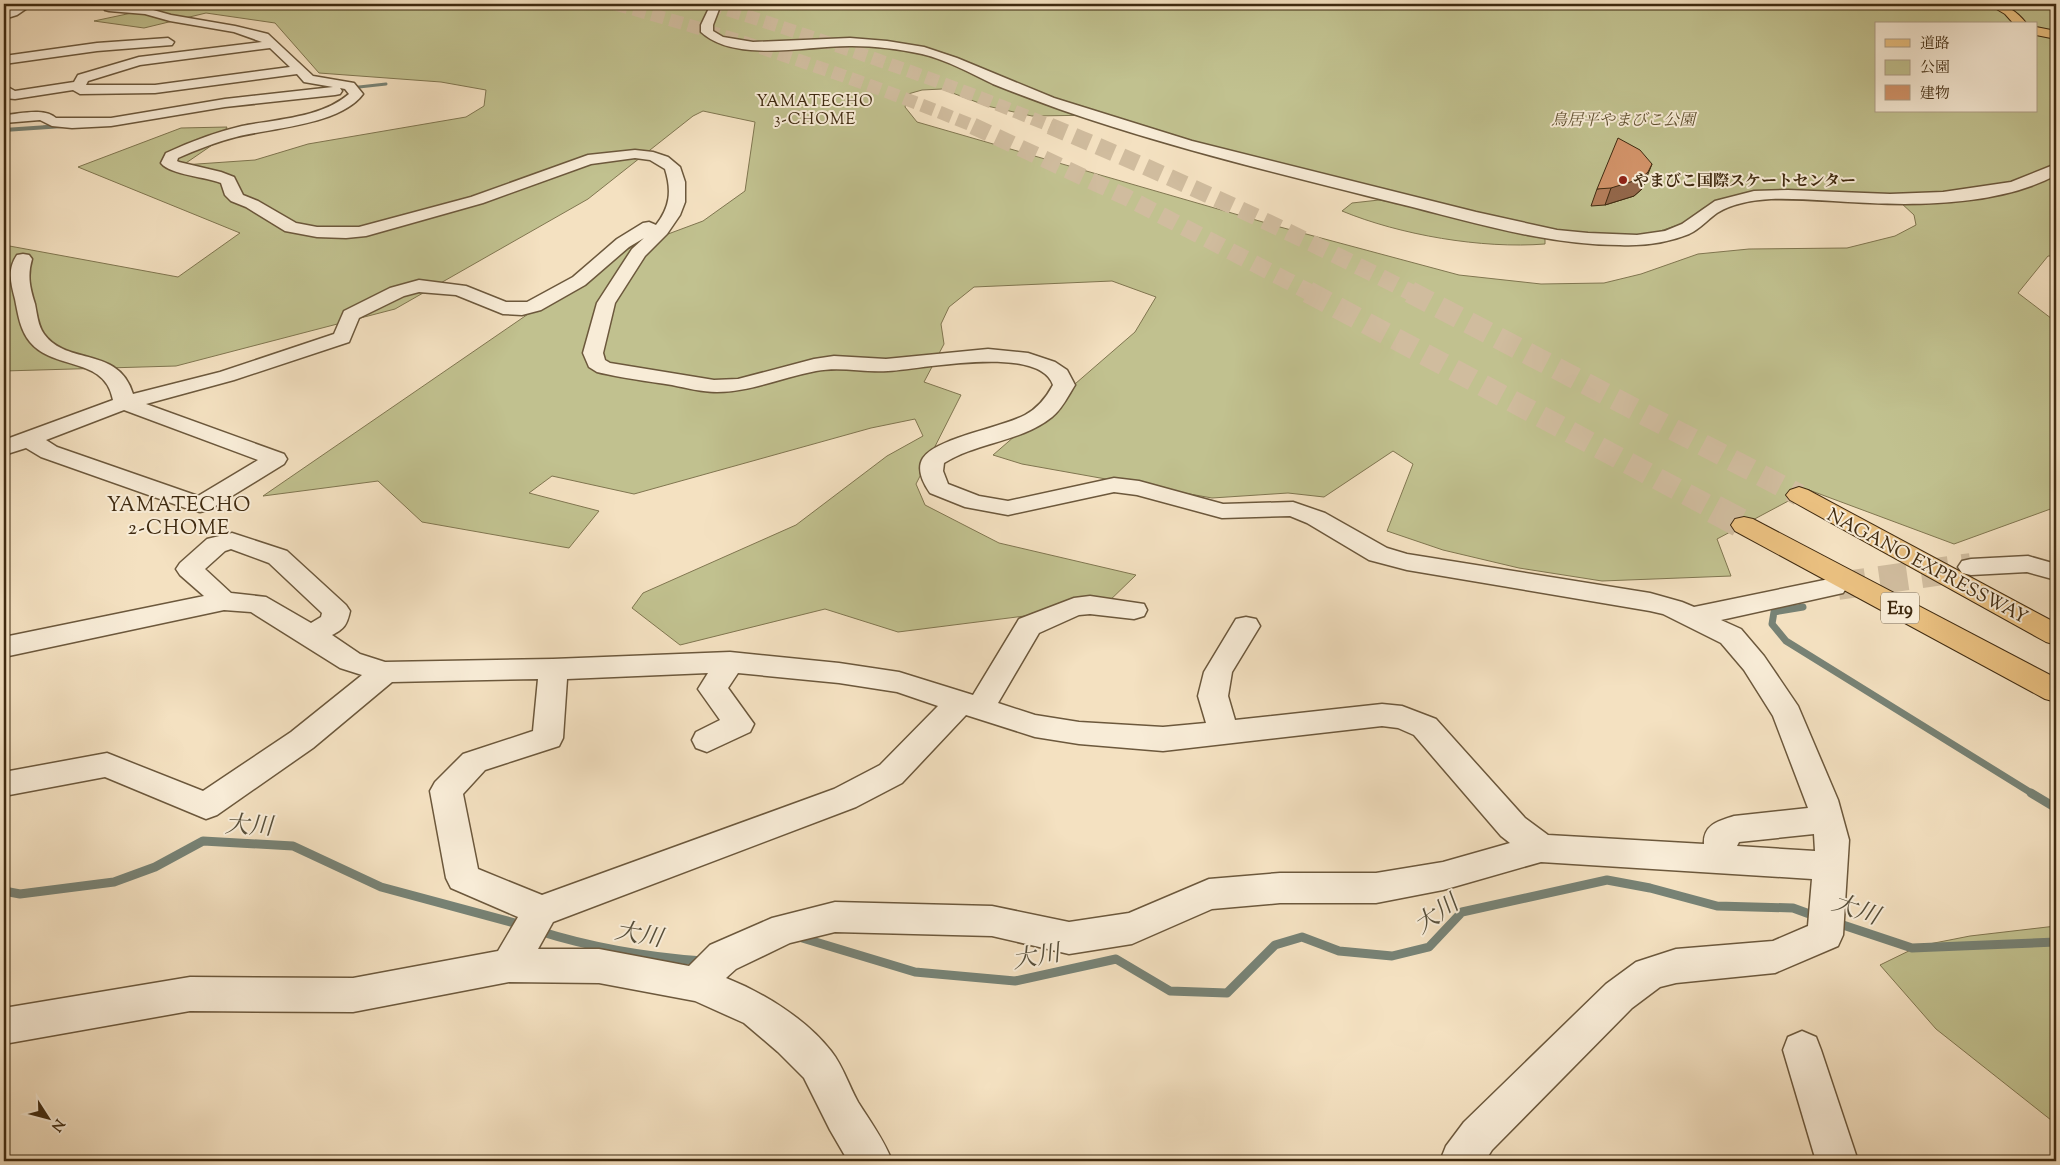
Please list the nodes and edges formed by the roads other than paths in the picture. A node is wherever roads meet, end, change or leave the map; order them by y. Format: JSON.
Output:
{"nodes":[{"id":1,"x":28,"y":4,"type":"edge"},
{"id":2,"x":108,"y":4,"type":"edge"},
{"id":3,"x":716,"y":4,"type":"edge"},
{"id":4,"x":1994,"y":4,"type":"edge"},
{"id":5,"x":4,"y":16,"type":"edge"},
{"id":6,"x":2019,"y":22,"type":"edge"},
{"id":7,"x":2038,"y":31,"type":"edge"},
{"id":8,"x":253,"y":33,"type":"junction"},
{"id":9,"x":2056,"y":35,"type":"edge"},
{"id":10,"x":218,"y":38,"type":"dead end"},
{"id":11,"x":179,"y":42,"type":"dead end"},
{"id":12,"x":273,"y":44,"type":"junction"},
{"id":13,"x":217,"y":51,"type":"junction"},
{"id":14,"x":161,"y":58,"type":"junction"},
{"id":15,"x":4,"y":60,"type":"edge"},
{"id":16,"x":299,"y":70,"type":"junction"},
{"id":17,"x":238,"y":78,"type":"junction"},
{"id":18,"x":80,"y":85,"type":"junction"},
{"id":19,"x":176,"y":85,"type":"junction"},
{"id":20,"x":351,"y":89,"type":"junction"},
{"id":21,"x":4,"y":90,"type":"edge"},
{"id":22,"x":262,"y":99,"type":"junction"},
{"id":23,"x":4,"y":119,"type":"edge"},
{"id":24,"x":2056,"y":170,"type":"edge"},
{"id":25,"x":677,"y":202,"type":"junction"},
{"id":26,"x":23,"y":260,"type":"dead end"},
{"id":27,"x":124,"y":403,"type":"junction"},
{"id":28,"x":28,"y":439,"type":"junction"},
{"id":29,"x":4,"y":448,"type":"edge"},
{"id":30,"x":1799,"y":496,"type":"tunnel mouth"},
{"id":31,"x":1744,"y":525,"type":"tunnel mouth"},
{"id":32,"x":1970,"y":567,"type":"tunnel mouth"},
{"id":33,"x":2056,"y":572,"type":"edge"},
{"id":34,"x":1834,"y":587,"type":"tunnel mouth"},
{"id":35,"x":224,"y":601,"type":"junction"},
{"id":36,"x":1134,"y":610,"type":"dead end"},
{"id":37,"x":1692,"y":617,"type":"junction"},
{"id":38,"x":1246,"y":626,"type":"dead end"},
{"id":39,"x":311,"y":634,"type":"junction"},
{"id":40,"x":2056,"y":635,"type":"edge"},
{"id":41,"x":4,"y":648,"type":"edge"},
{"id":42,"x":730,"y":662,"type":"junction"},
{"id":43,"x":553,"y":669,"type":"junction"},
{"id":44,"x":385,"y":672,"type":"junction"},
{"id":45,"x":2056,"y":690,"type":"edge"},
{"id":46,"x":970,"y":705,"type":"junction"},
{"id":47,"x":1224,"y":733,"type":"junction"},
{"id":48,"x":707,"y":740,"type":"dead end"},
{"id":49,"x":4,"y":784,"type":"edge"},
{"id":50,"x":1827,"y":819,"type":"junction"},
{"id":51,"x":1541,"y":848,"type":"junction"},
{"id":52,"x":1722,"y":859,"type":"junction"},
{"id":53,"x":1830,"y":866,"type":"junction"},
{"id":54,"x":541,"y":911,"type":"junction"},
{"id":55,"x":509,"y":966,"type":"junction"},
{"id":56,"x":695,"y":984,"type":"junction"},
{"id":57,"x":4,"y":1026,"type":"edge"},
{"id":58,"x":1802,"y":1050,"type":"dead end"},
{"id":59,"x":871,"y":1161,"type":"edge"},
{"id":60,"x":1461,"y":1161,"type":"edge"},
{"id":61,"x":1836,"y":1161,"type":"edge"}],
"edges":[{"from":1,"to":5,"type":"street"},
{"from":2,"to":8,"type":"street"},
{"from":3,"to":24,"type":"street"},
{"from":4,"to":6,"type":"main road"},
{"from":7,"to":9,"type":"main road"},
{"from":8,"to":10,"type":"street"},
{"from":8,"to":12,"type":"street"},
{"from":11,"to":15,"type":"street"},
{"from":12,"to":13,"type":"street"},
{"from":12,"to":16,"type":"street"},
{"from":13,"to":14,"type":"street"},
{"from":13,"to":17,"type":"street"},
{"from":14,"to":18,"type":"street"},
{"from":14,"to":19,"type":"street"},
{"from":16,"to":17,"type":"street"},
{"from":16,"to":20,"type":"street"},
{"from":17,"to":19,"type":"street"},
{"from":18,"to":19,"type":"street"},
{"from":18,"to":21,"type":"street"},
{"from":19,"to":22,"type":"street"},
{"from":20,"to":22,"type":"street"},
{"from":20,"to":25,"type":"street"},
{"from":22,"to":23,"type":"street"},
{"from":25,"to":27,"type":"street"},
{"from":25,"to":37,"type":"street"},
{"from":26,"to":27,"type":"street"},
{"from":27,"to":28,"type":"street"},
{"from":27,"to":28,"type":"street"},
{"from":28,"to":29,"type":"street"},
{"from":30,"to":40,"type":"main road","name":"NAGANO EXPRESSWAY"},
{"from":31,"to":45,"type":"main road","number":"E19"},
{"from":32,"to":33,"type":"street"},
{"from":34,"to":37,"type":"street"},
{"from":35,"to":39,"type":"street"},
{"from":35,"to":39,"type":"street"},
{"from":35,"to":41,"type":"street"},
{"from":36,"to":46,"type":"street"},
{"from":37,"to":50,"type":"street"},
{"from":38,"to":47,"type":"street"},
{"from":39,"to":44,"type":"street"},
{"from":42,"to":43,"type":"street"},
{"from":42,"to":46,"type":"street"},
{"from":42,"to":48,"type":"street"},
{"from":43,"to":44,"type":"street"},
{"from":43,"to":54,"type":"street"},
{"from":44,"to":49,"type":"street"},
{"from":46,"to":47,"type":"street"},
{"from":46,"to":54,"type":"street"},
{"from":47,"to":51,"type":"street"},
{"from":50,"to":52,"type":"street"},
{"from":50,"to":53,"type":"street"},
{"from":51,"to":52,"type":"street"},
{"from":51,"to":56,"type":"street"},
{"from":52,"to":53,"type":"street"},
{"from":53,"to":60,"type":"street"},
{"from":54,"to":55,"type":"street"},
{"from":55,"to":56,"type":"street"},
{"from":55,"to":57,"type":"street"},
{"from":56,"to":59,"type":"street"},
{"from":58,"to":61,"type":"street"}]}
